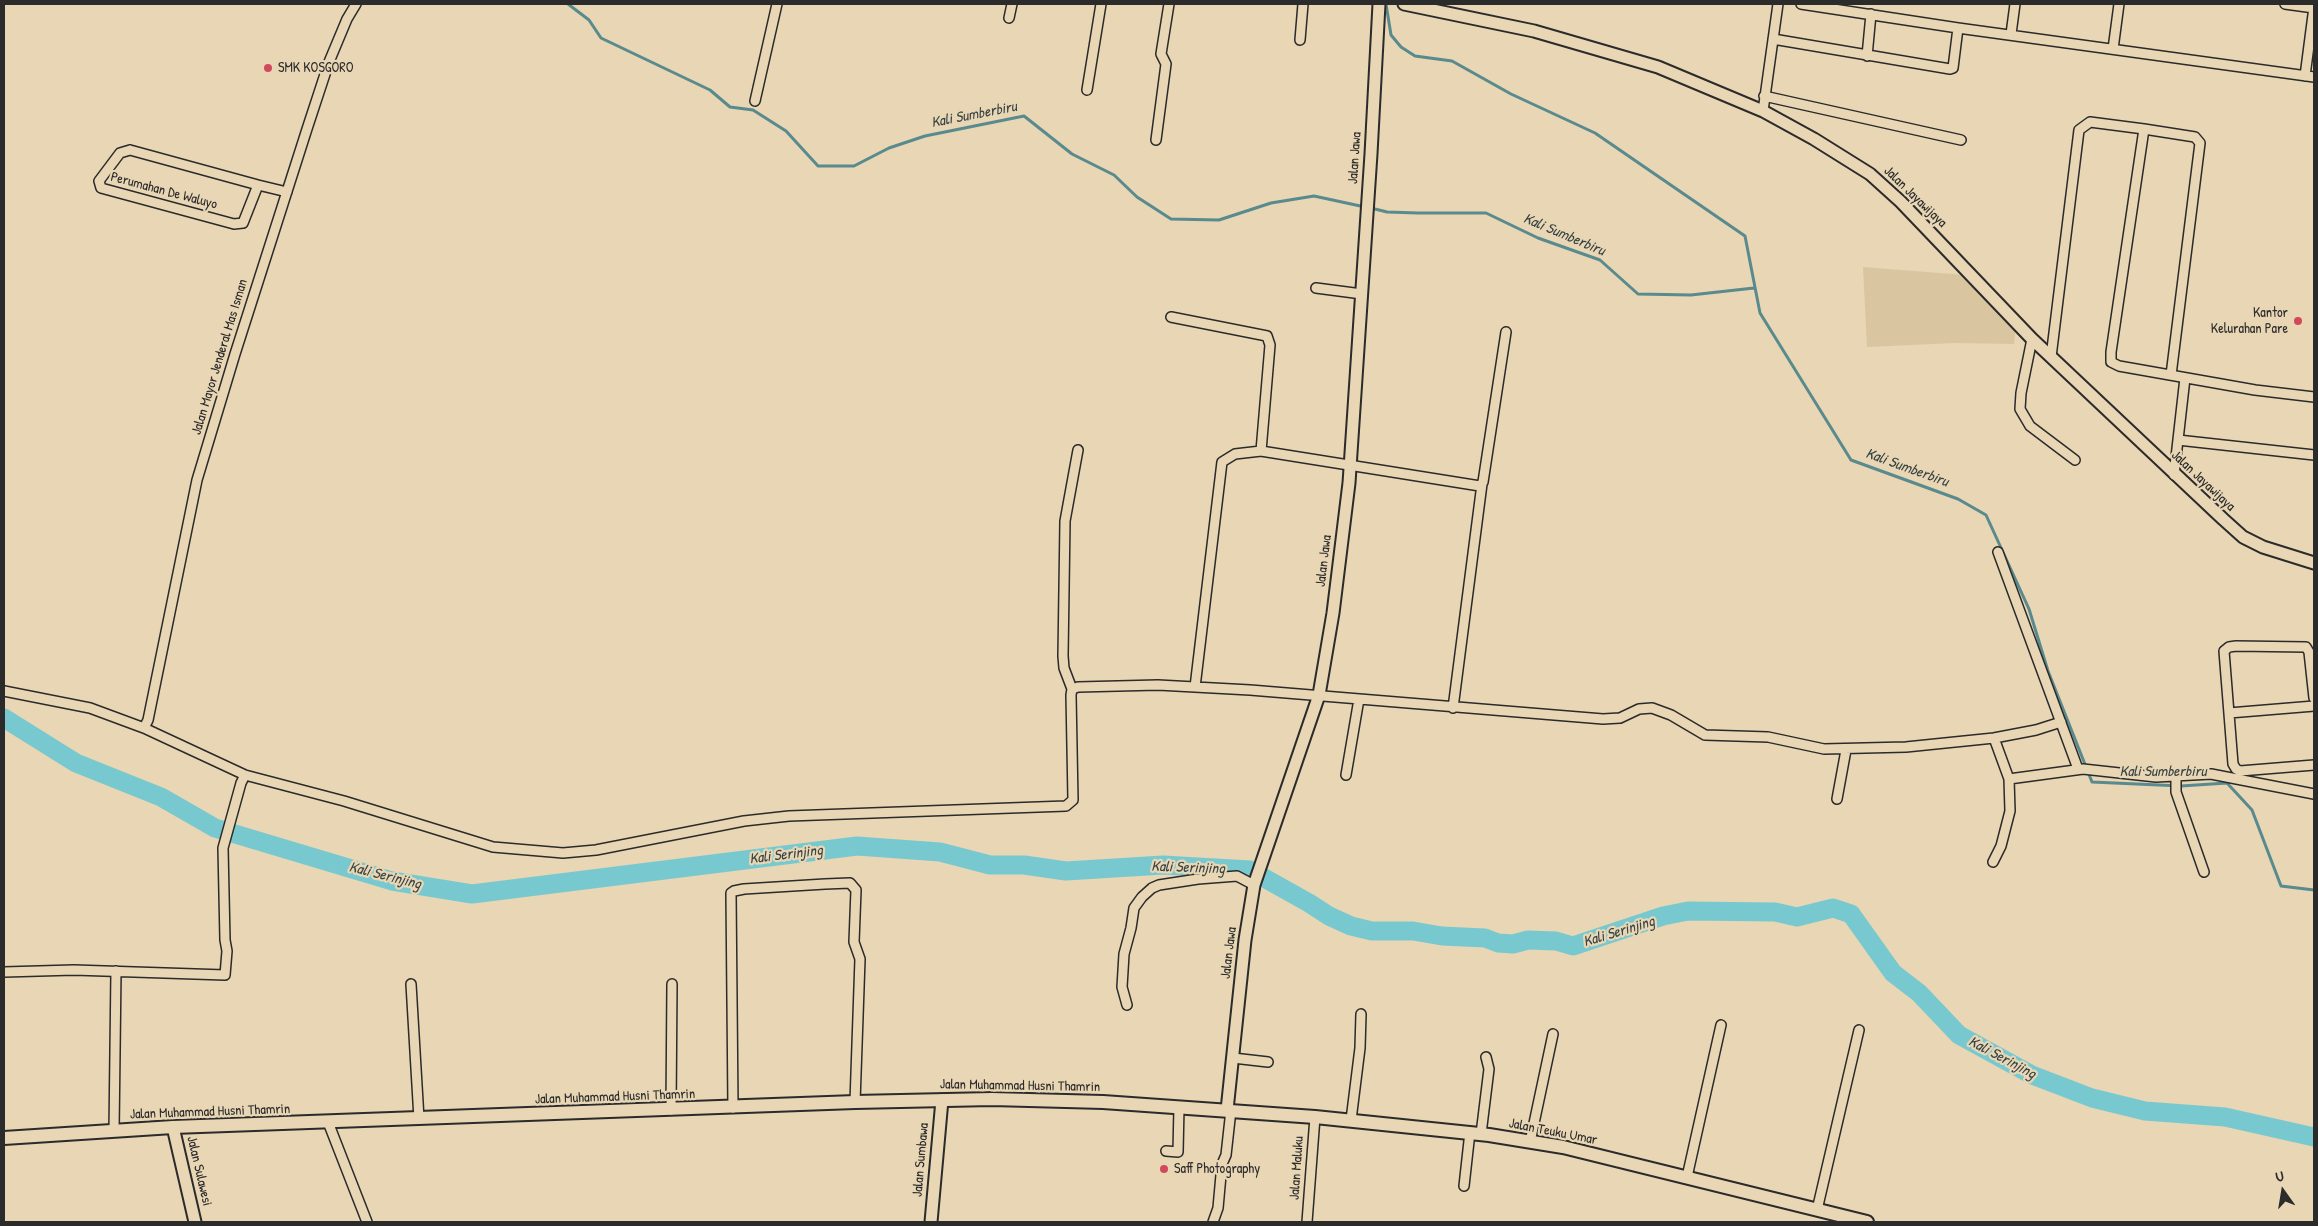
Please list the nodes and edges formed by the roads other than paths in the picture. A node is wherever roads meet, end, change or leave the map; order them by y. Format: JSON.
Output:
{"nodes":[{"id":1,"x":356,"y":4,"type":"edge"},
{"id":2,"x":777,"y":4,"type":"edge"},
{"id":3,"x":1012,"y":4,"type":"edge"},
{"id":4,"x":1101,"y":4,"type":"edge"},
{"id":5,"x":1169,"y":4,"type":"edge"},
{"id":6,"x":1302,"y":4,"type":"edge"},
{"id":7,"x":1378,"y":4,"type":"edge"},
{"id":8,"x":1404,"y":4,"type":"edge"},
{"id":9,"x":1778,"y":4,"type":"edge"},
{"id":10,"x":1801,"y":4,"type":"edge"},
{"id":11,"x":2014,"y":4,"type":"edge"},
{"id":12,"x":2119,"y":4,"type":"edge"},
{"id":13,"x":2285,"y":4,"type":"edge"},
{"id":14,"x":2314,"y":8,"type":"edge"},
{"id":15,"x":1872,"y":14,"type":"junction"},
{"id":16,"x":1009,"y":18,"type":"dead end"},
{"id":17,"x":1958,"y":28,"type":"junction"},
{"id":18,"x":2011,"y":34,"type":"junction"},
{"id":19,"x":1773,"y":39,"type":"junction"},
{"id":20,"x":1300,"y":40,"type":"dead end"},
{"id":21,"x":2113,"y":49,"type":"junction"},
{"id":22,"x":1867,"y":56,"type":"junction"},
{"id":23,"x":2304,"y":76,"type":"junction"},
{"id":24,"x":2314,"y":77,"type":"edge"},
{"id":25,"x":1087,"y":90,"type":"dead end"},
{"id":26,"x":1764,"y":96,"type":"junction"},
{"id":27,"x":755,"y":101,"type":"dead end"},
{"id":28,"x":1763,"y":111,"type":"junction"},
{"id":29,"x":2144,"y":129,"type":"junction"},
{"id":30,"x":1156,"y":140,"type":"dead end"},
{"id":31,"x":1961,"y":140,"type":"dead end"},
{"id":32,"x":258,"y":185,"type":"junction"},
{"id":33,"x":287,"y":192,"type":"junction"},
{"id":34,"x":1316,"y":288,"type":"dead end"},
{"id":35,"x":1362,"y":294,"type":"junction"},
{"id":36,"x":1171,"y":317,"type":"dead end"},
{"id":37,"x":1506,"y":332,"type":"dead end"},
{"id":38,"x":2032,"y":339,"type":"junction"},
{"id":39,"x":2051,"y":357,"type":"junction"},
{"id":40,"x":2171,"y":375,"type":"junction"},
{"id":41,"x":2185,"y":378,"type":"junction"},
{"id":42,"x":2314,"y":397,"type":"edge"},
{"id":43,"x":2178,"y":440,"type":"junction"},
{"id":44,"x":1078,"y":450,"type":"dead end"},
{"id":45,"x":1260,"y":451,"type":"junction"},
{"id":46,"x":2314,"y":455,"type":"edge"},
{"id":47,"x":2075,"y":460,"type":"dead end"},
{"id":48,"x":1350,"y":466,"type":"junction"},
{"id":49,"x":2174,"y":475,"type":"junction"},
{"id":50,"x":1482,"y":484,"type":"junction"},
{"id":51,"x":1998,"y":552,"type":"dead end"},
{"id":52,"x":2314,"y":563,"type":"edge"},
{"id":53,"x":1195,"y":687,"type":"junction"},
{"id":54,"x":1072,"y":689,"type":"junction"},
{"id":55,"x":4,"y":692,"type":"edge"},
{"id":56,"x":1319,"y":695,"type":"junction"},
{"id":57,"x":1359,"y":698,"type":"junction"},
{"id":58,"x":2314,"y":698,"type":"edge"},
{"id":59,"x":2314,"y":706,"type":"edge"},
{"id":60,"x":1452,"y":708,"type":"junction"},
{"id":61,"x":2229,"y":712,"type":"junction"},
{"id":62,"x":2061,"y":722,"type":"junction"},
{"id":63,"x":144,"y":728,"type":"junction"},
{"id":64,"x":1994,"y":738,"type":"junction"},
{"id":65,"x":1846,"y":750,"type":"junction"},
{"id":66,"x":2314,"y":765,"type":"edge"},
{"id":67,"x":2085,"y":769,"type":"junction"},
{"id":68,"x":1346,"y":775,"type":"dead end"},
{"id":69,"x":243,"y":779,"type":"junction"},
{"id":70,"x":2009,"y":779,"type":"junction"},
{"id":71,"x":2176,"y":784,"type":"junction"},
{"id":72,"x":2314,"y":794,"type":"edge"},
{"id":73,"x":1837,"y":798,"type":"dead end"},
{"id":74,"x":1993,"y":862,"type":"dead end"},
{"id":75,"x":2204,"y":872,"type":"dead end"},
{"id":76,"x":1255,"y":882,"type":"junction"},
{"id":77,"x":116,"y":971,"type":"junction"},
{"id":78,"x":4,"y":972,"type":"edge"},
{"id":79,"x":411,"y":984,"type":"dead end"},
{"id":80,"x":672,"y":984,"type":"dead end"},
{"id":81,"x":1127,"y":1005,"type":"dead end"},
{"id":82,"x":1361,"y":1014,"type":"dead end"},
{"id":83,"x":1722,"y":1025,"type":"dead end"},
{"id":84,"x":1859,"y":1030,"type":"dead end"},
{"id":85,"x":1553,"y":1034,"type":"dead end"},
{"id":86,"x":1486,"y":1057,"type":"dead end"},
{"id":87,"x":1232,"y":1058,"type":"junction"},
{"id":88,"x":1268,"y":1062,"type":"dead end"},
{"id":89,"x":942,"y":1100,"type":"junction"},
{"id":90,"x":855,"y":1102,"type":"junction"},
{"id":91,"x":1179,"y":1107,"type":"junction"},
{"id":92,"x":733,"y":1108,"type":"junction"},
{"id":93,"x":670,"y":1110,"type":"junction"},
{"id":94,"x":1229,"y":1110,"type":"junction"},
{"id":95,"x":1315,"y":1117,"type":"junction"},
{"id":96,"x":419,"y":1119,"type":"junction"},
{"id":97,"x":1351,"y":1120,"type":"junction"},
{"id":98,"x":328,"y":1122,"type":"junction"},
{"id":99,"x":173,"y":1127,"type":"junction"},
{"id":100,"x":114,"y":1131,"type":"junction"},
{"id":101,"x":1476,"y":1133,"type":"junction"},
{"id":102,"x":4,"y":1138,"type":"edge"},
{"id":103,"x":1530,"y":1142,"type":"junction"},
{"id":104,"x":1166,"y":1151,"type":"dead end"},
{"id":105,"x":1687,"y":1177,"type":"junction"},
{"id":106,"x":1464,"y":1186,"type":"dead end"},
{"id":107,"x":1817,"y":1210,"type":"junction"},
{"id":108,"x":195,"y":1222,"type":"edge"},
{"id":109,"x":367,"y":1222,"type":"edge"},
{"id":110,"x":931,"y":1222,"type":"edge"},
{"id":111,"x":1213,"y":1222,"type":"edge"},
{"id":112,"x":1307,"y":1222,"type":"edge"},
{"id":113,"x":1867,"y":1222,"type":"edge"}],
"edges":[{"from":1,"to":33,"type":"street","name":"Jalan Mayor Jenderal Mas Isman"},
{"from":2,"to":27,"type":"street"},
{"from":3,"to":16,"type":"street"},
{"from":4,"to":25,"type":"street"},
{"from":5,"to":30,"type":"street"},
{"from":6,"to":20,"type":"street"},
{"from":7,"to":35,"type":"street","name":"Jalan Jawa"},
{"from":8,"to":28,"type":"street","name":"Jalan Jayawijaya"},
{"from":9,"to":19,"type":"street"},
{"from":10,"to":15,"type":"street"},
{"from":11,"to":18,"type":"street"},
{"from":12,"to":21,"type":"street"},
{"from":13,"to":14,"type":"street"},
{"from":14,"to":23,"type":"street"},
{"from":15,"to":17,"type":"street"},
{"from":15,"to":22,"type":"street"},
{"from":17,"to":18,"type":"street"},
{"from":17,"to":22,"type":"street"},
{"from":18,"to":21,"type":"street"},
{"from":19,"to":22,"type":"street"},
{"from":19,"to":26,"type":"street"},
{"from":21,"to":23,"type":"street"},
{"from":23,"to":24,"type":"street"},
{"from":26,"to":28,"type":"street"},
{"from":26,"to":31,"type":"street"},
{"from":28,"to":38,"type":"street","name":"Jalan Jayawijaya"},
{"from":29,"to":39,"type":"street"},
{"from":29,"to":40,"type":"street"},
{"from":29,"to":40,"type":"street"},
{"from":32,"to":32,"type":"street","name":"Perumahan De Waluyo"},
{"from":32,"to":33,"type":"street","name":"Perumahan De Waluyo"},
{"from":33,"to":63,"type":"street","name":"Jalan Mayor Jenderal Mas Isman"},
{"from":34,"to":35,"type":"street"},
{"from":35,"to":48,"type":"street","name":"Jalan Jawa"},
{"from":36,"to":45,"type":"street"},
{"from":37,"to":50,"type":"street"},
{"from":38,"to":39,"type":"street","name":"Jalan Jayawijaya"},
{"from":38,"to":47,"type":"street"},
{"from":39,"to":49,"type":"street","name":"Jalan Jayawijaya"},
{"from":40,"to":41,"type":"street"},
{"from":41,"to":42,"type":"street"},
{"from":41,"to":43,"type":"street"},
{"from":43,"to":46,"type":"street"},
{"from":43,"to":49,"type":"street"},
{"from":44,"to":54,"type":"street"},
{"from":45,"to":48,"type":"street"},
{"from":45,"to":53,"type":"street"},
{"from":48,"to":50,"type":"street"},
{"from":48,"to":56,"type":"street","name":"Jalan Jawa"},
{"from":49,"to":52,"type":"street","name":"Jalan Jayawijaya"},
{"from":50,"to":60,"type":"street"},
{"from":51,"to":62,"type":"street"},
{"from":53,"to":54,"type":"street"},
{"from":53,"to":56,"type":"street"},
{"from":54,"to":69,"type":"street"},
{"from":55,"to":63,"type":"street"},
{"from":56,"to":57,"type":"street"},
{"from":56,"to":76,"type":"street","name":"Jalan Jawa"},
{"from":57,"to":60,"type":"street"},
{"from":57,"to":68,"type":"street"},
{"from":58,"to":61,"type":"street"},
{"from":59,"to":61,"type":"street"},
{"from":60,"to":65,"type":"street"},
{"from":61,"to":66,"type":"street"},
{"from":62,"to":64,"type":"street"},
{"from":62,"to":67,"type":"street"},
{"from":63,"to":69,"type":"street"},
{"from":64,"to":65,"type":"street"},
{"from":64,"to":70,"type":"street"},
{"from":65,"to":73,"type":"street"},
{"from":67,"to":70,"type":"street"},
{"from":67,"to":71,"type":"street"},
{"from":69,"to":77,"type":"street"},
{"from":70,"to":74,"type":"street"},
{"from":71,"to":72,"type":"street"},
{"from":71,"to":75,"type":"street"},
{"from":76,"to":81,"type":"street"},
{"from":76,"to":87,"type":"street","name":"Jalan Jawa"},
{"from":77,"to":78,"type":"street"},
{"from":77,"to":100,"type":"street"},
{"from":79,"to":96,"type":"street"},
{"from":80,"to":93,"type":"street"},
{"from":82,"to":97,"type":"street"},
{"from":83,"to":105,"type":"street"},
{"from":84,"to":107,"type":"street"},
{"from":85,"to":103,"type":"street"},
{"from":86,"to":101,"type":"street"},
{"from":87,"to":88,"type":"street"},
{"from":87,"to":94,"type":"street","name":"Jalan Jawa"},
{"from":89,"to":90,"type":"main road","name":"Jalan Muhammad Husni Thamrin"},
{"from":89,"to":91,"type":"main road","name":"Jalan Muhammad Husni Thamrin"},
{"from":89,"to":110,"type":"street","name":"Jalan Sumbawa"},
{"from":90,"to":92,"type":"main road","name":"Jalan Muhammad Husni Thamrin"},
{"from":90,"to":92,"type":"street"},
{"from":91,"to":94,"type":"main road","name":"Jalan Muhammad Husni Thamrin"},
{"from":91,"to":104,"type":"street"},
{"from":92,"to":93,"type":"main road","name":"Jalan Muhammad Husni Thamrin"},
{"from":93,"to":96,"type":"main road","name":"Jalan Muhammad Husni Thamrin"},
{"from":94,"to":95,"type":"main road","name":"Jalan Teuku Umar"},
{"from":94,"to":111,"type":"street"},
{"from":95,"to":97,"type":"main road","name":"Jalan Teuku Umar"},
{"from":95,"to":112,"type":"street","name":"Jalan Maluku"},
{"from":96,"to":98,"type":"main road","name":"Jalan Muhammad Husni Thamrin"},
{"from":97,"to":101,"type":"main road","name":"Jalan Teuku Umar"},
{"from":98,"to":99,"type":"main road","name":"Jalan Muhammad Husni Thamrin"},
{"from":98,"to":109,"type":"street"},
{"from":99,"to":100,"type":"main road","name":"Jalan Muhammad Husni Thamrin"},
{"from":99,"to":108,"type":"street","name":"Jalan Sulawesi"},
{"from":100,"to":102,"type":"main road","name":"Jalan Muhammad Husni Thamrin"},
{"from":101,"to":103,"type":"main road","name":"Jalan Teuku Umar"},
{"from":101,"to":106,"type":"street"},
{"from":103,"to":105,"type":"main road","name":"Jalan Teuku Umar"},
{"from":105,"to":107,"type":"main road","name":"Jalan Teuku Umar"},
{"from":107,"to":113,"type":"main road","name":"Jalan Teuku Umar"}]}
